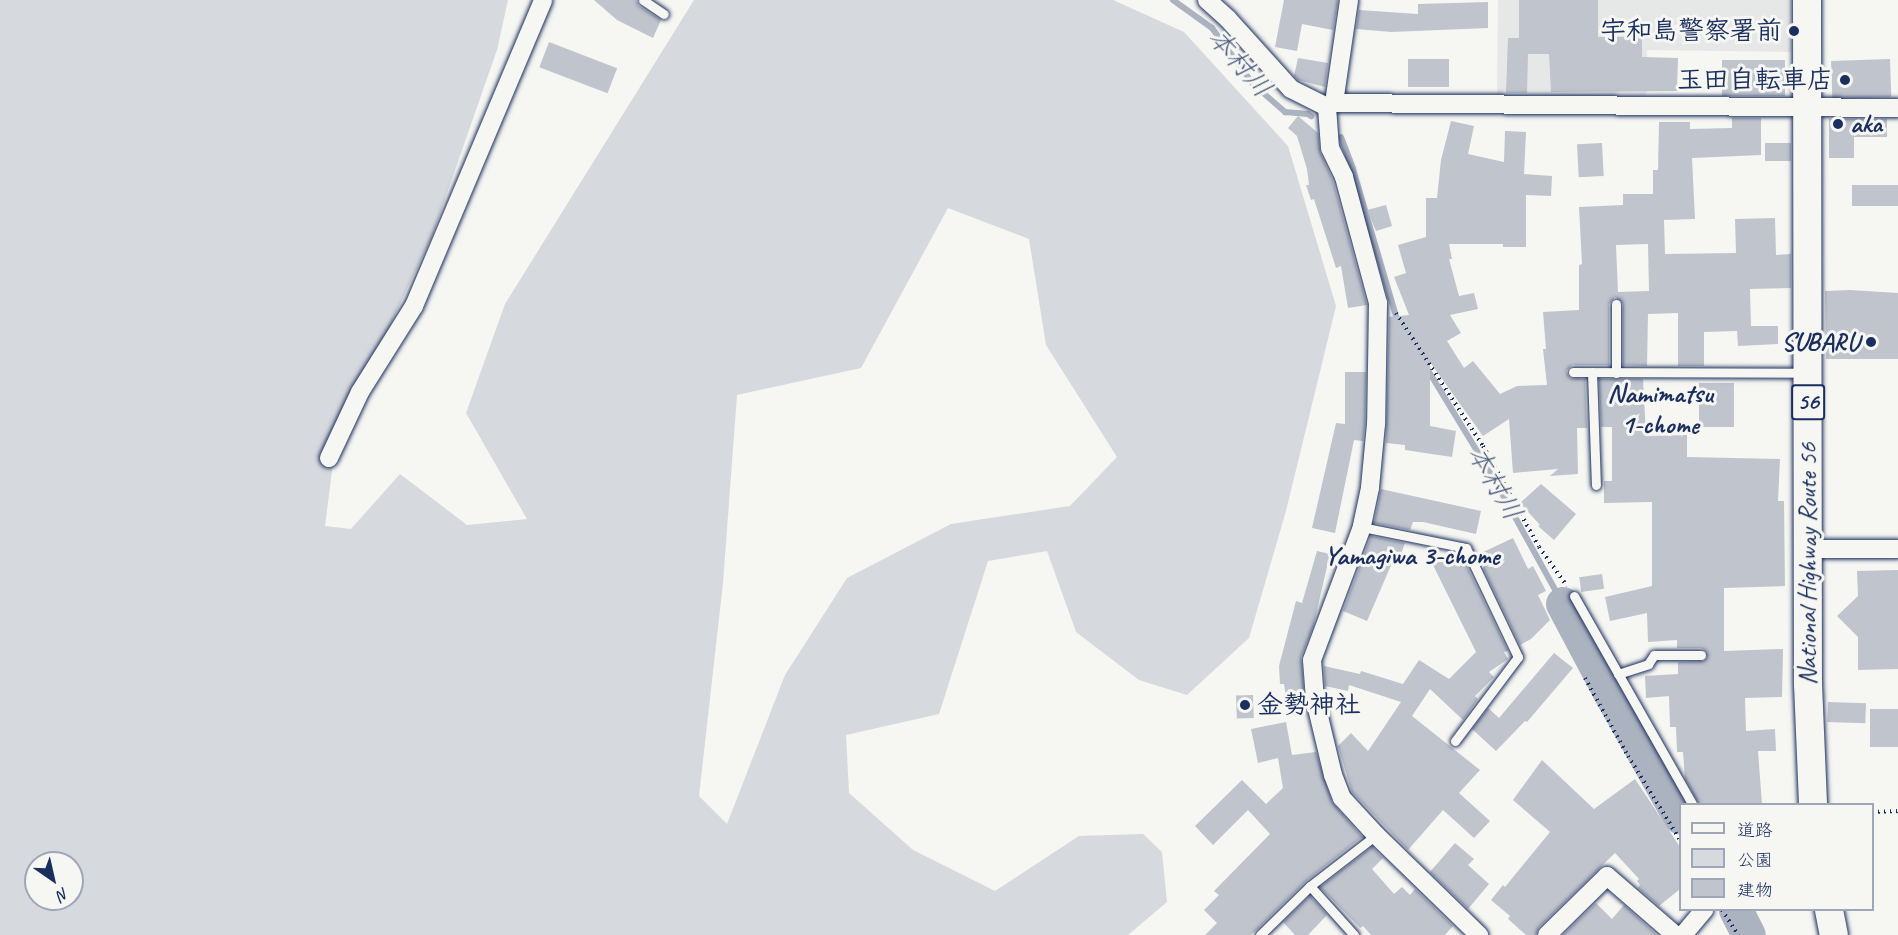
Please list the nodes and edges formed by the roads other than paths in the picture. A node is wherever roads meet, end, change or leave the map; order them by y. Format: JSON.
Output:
{"nodes":[{"id":1,"x":543,"y":0,"type":"edge"},
{"id":2,"x":643,"y":0,"type":"edge"},
{"id":3,"x":1207,"y":0,"type":"edge"},
{"id":4,"x":1348,"y":0,"type":"edge"},
{"id":5,"x":1807,"y":0,"type":"edge"},
{"id":6,"x":664,"y":14,"type":"dead end"},
{"id":7,"x":1331,"y":105,"type":"junction"},
{"id":8,"x":1808,"y":108,"type":"junction"},
{"id":9,"x":1898,"y":108,"type":"edge"},
{"id":10,"x":1616,"y":304,"type":"dead end"},
{"id":11,"x":1573,"y":372,"type":"dead end"},
{"id":12,"x":1592,"y":372,"type":"junction"},
{"id":13,"x":1616,"y":373,"type":"junction"},
{"id":14,"x":1808,"y":373,"type":"junction"},
{"id":15,"x":329,"y":458,"type":"dead end"},
{"id":16,"x":1596,"y":484,"type":"dead end"},
{"id":17,"x":1362,"y":527,"type":"junction"},
{"id":18,"x":1809,"y":549,"type":"junction"},
{"id":19,"x":1898,"y":549,"type":"edge"},
{"id":20,"x":1574,"y":596,"type":"road end"},
{"id":21,"x":1701,"y":655,"type":"dead end"},
{"id":22,"x":1618,"y":674,"type":"junction"},
{"id":23,"x":1455,"y":741,"type":"dead end"},
{"id":24,"x":1691,"y":803,"type":"edge"},
{"id":25,"x":1813,"y":803,"type":"edge"},
{"id":26,"x":1376,"y":835,"type":"junction"},
{"id":27,"x":1310,"y":886,"type":"junction"},
{"id":28,"x":1702,"y":911,"type":"edge"},
{"id":29,"x":1829,"y":911,"type":"edge"},
{"id":30,"x":1260,"y":935,"type":"edge"},
{"id":31,"x":1354,"y":935,"type":"edge"},
{"id":32,"x":1479,"y":935,"type":"edge"},
{"id":33,"x":1547,"y":935,"type":"edge"},
{"id":34,"x":1675,"y":935,"type":"edge"},
{"id":35,"x":1683,"y":935,"type":"edge"},
{"id":36,"x":1834,"y":935,"type":"edge"}],
"edges":[{"from":1,"to":15,"type":"street"},
{"from":2,"to":6,"type":"lane"},
{"from":3,"to":7,"type":"street"},
{"from":4,"to":7,"type":"street"},
{"from":5,"to":8,"type":"highway","name":"National Highway Route 56","number":"56"},
{"from":7,"to":8,"type":"street"},
{"from":7,"to":17,"type":"street"},
{"from":8,"to":9,"type":"street"},
{"from":8,"to":14,"type":"highway","name":"National Highway Route 56","number":"56"},
{"from":10,"to":13,"type":"lane"},
{"from":11,"to":12,"type":"lane"},
{"from":12,"to":13,"type":"lane"},
{"from":12,"to":16,"type":"lane"},
{"from":13,"to":14,"type":"lane"},
{"from":14,"to":18,"type":"highway","name":"National Highway Route 56","number":"56"},
{"from":17,"to":23,"type":"lane"},
{"from":17,"to":26,"type":"street"},
{"from":18,"to":19,"type":"street"},
{"from":18,"to":25,"type":"highway","name":"National Highway Route 56","number":"56"},
{"from":20,"to":22,"type":"lane"},
{"from":21,"to":22,"type":"lane"},
{"from":22,"to":24,"type":"lane"},
{"from":26,"to":27,"type":"lane"},
{"from":26,"to":32,"type":"street"},
{"from":27,"to":30,"type":"lane"},
{"from":27,"to":31,"type":"lane"},
{"from":28,"to":35,"type":"street"},
{"from":29,"to":36,"type":"highway"},
{"from":33,"to":34,"type":"street"}]}
